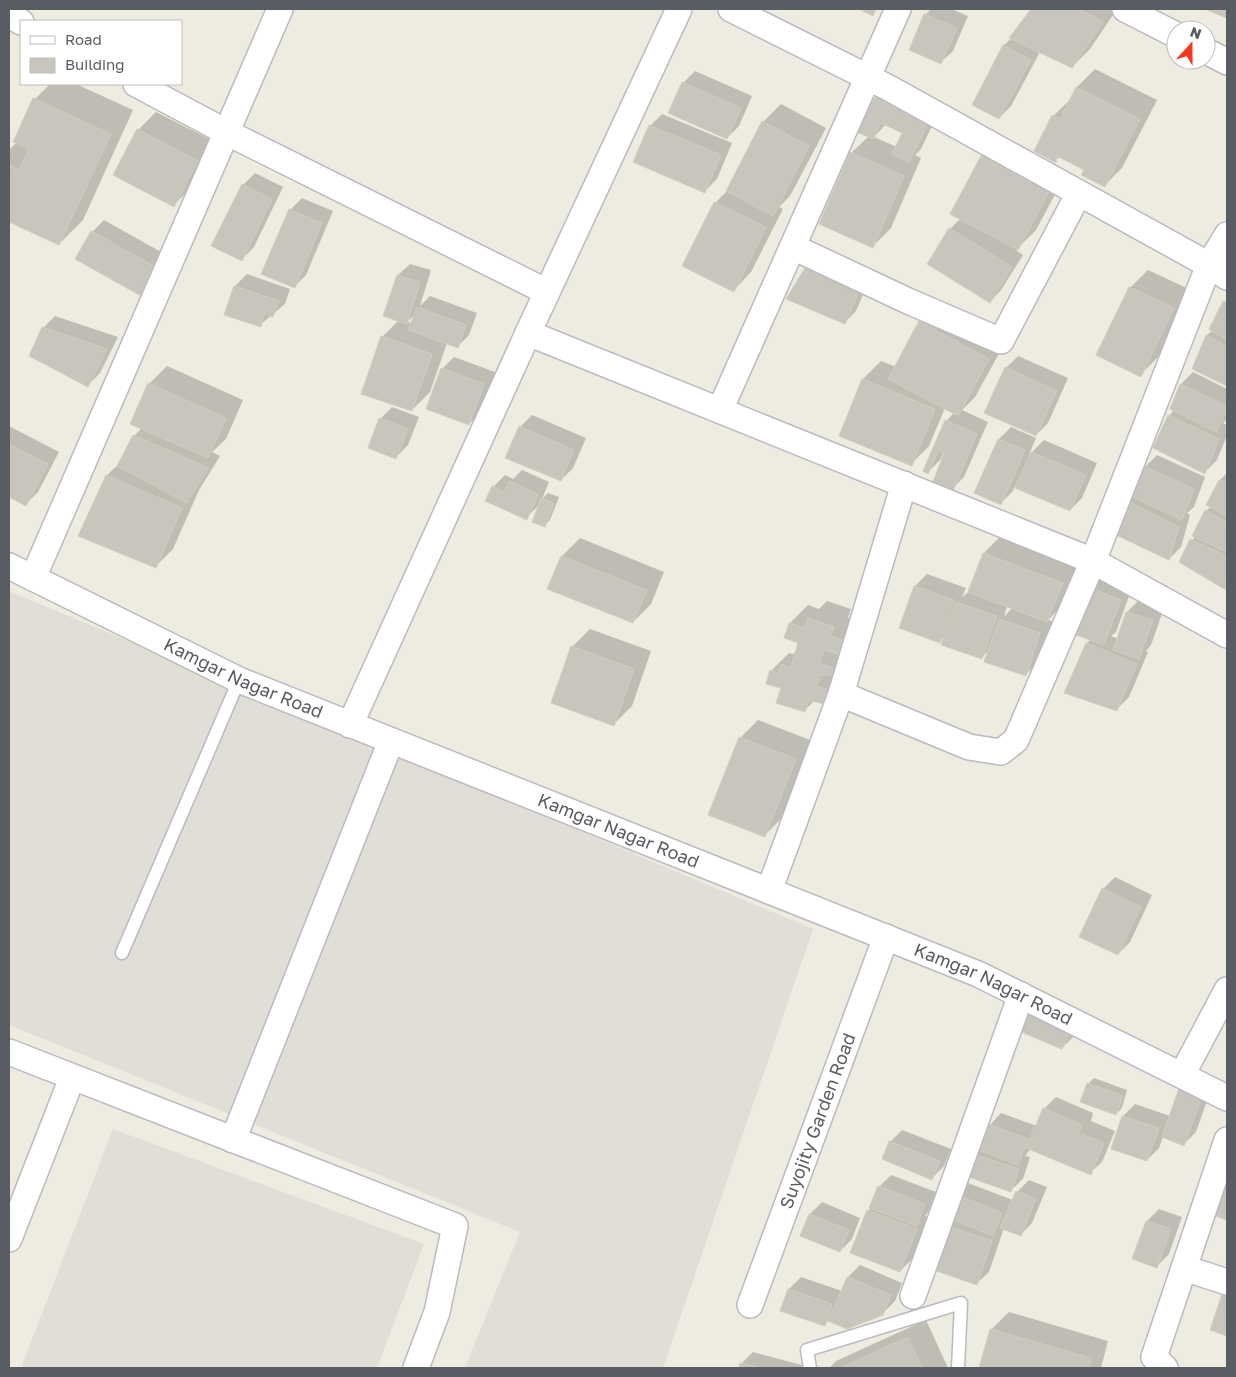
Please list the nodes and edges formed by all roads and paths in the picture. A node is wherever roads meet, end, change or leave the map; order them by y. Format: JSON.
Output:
{"nodes":[{"id":1,"x":280,"y":9,"type":"edge"},
{"id":2,"x":679,"y":9,"type":"edge"},
{"id":3,"x":731,"y":9,"type":"edge"},
{"id":4,"x":898,"y":9,"type":"edge"},
{"id":5,"x":1125,"y":9,"type":"edge"},
{"id":6,"x":1166,"y":30,"type":"edge"},
{"id":7,"x":869,"y":78,"type":"junction"},
{"id":8,"x":138,"y":85,"type":"edge"},
{"id":9,"x":228,"y":133,"type":"junction"},
{"id":10,"x":1079,"y":193,"type":"junction"},
{"id":11,"x":1227,"y":235,"type":"edge"},
{"id":12,"x":793,"y":247,"type":"junction"},
{"id":13,"x":1218,"y":271,"type":"edge"},
{"id":14,"x":547,"y":292,"type":"junction"},
{"id":15,"x":528,"y":333,"type":"junction"},
{"id":16,"x":720,"y":410,"type":"junction"},
{"id":17,"x":904,"y":484,"type":"junction"},
{"id":18,"x":1093,"y":561,"type":"junction"},
{"id":19,"x":9,"y":566,"type":"edge"},
{"id":20,"x":33,"y":578,"type":"junction"},
{"id":21,"x":1227,"y":635,"type":"edge"},
{"id":22,"x":239,"y":680,"type":"junction"},
{"id":23,"x":841,"y":694,"type":"junction"},
{"id":24,"x":350,"y":724,"type":"junction"},
{"id":25,"x":391,"y":741,"type":"junction"},
{"id":26,"x":769,"y":891,"type":"junction"},
{"id":27,"x":886,"y":937,"type":"junction"},
{"id":28,"x":122,"y":953,"type":"dead end"},
{"id":29,"x":1227,"y":990,"type":"edge"},
{"id":30,"x":1021,"y":995,"type":"junction"},
{"id":31,"x":9,"y":1052,"type":"edge"},
{"id":32,"x":1182,"y":1075,"type":"junction"},
{"id":33,"x":72,"y":1078,"type":"junction"},
{"id":34,"x":1227,"y":1098,"type":"edge"},
{"id":35,"x":233,"y":1140,"type":"junction"},
{"id":36,"x":1227,"y":1140,"type":"edge"},
{"id":37,"x":9,"y":1239,"type":"edge"},
{"id":38,"x":1184,"y":1268,"type":"junction"},
{"id":39,"x":1227,"y":1282,"type":"edge"},
{"id":40,"x":913,"y":1296,"type":"dead end"},
{"id":41,"x":750,"y":1305,"type":"dead end"},
{"id":42,"x":416,"y":1368,"type":"edge"},
{"id":43,"x":810,"y":1368,"type":"edge"},
{"id":44,"x":958,"y":1368,"type":"edge"},
{"id":45,"x":1165,"y":1368,"type":"edge"}],
"edges":[{"from":1,"to":9,"type":"street"},
{"from":2,"to":14,"type":"street"},
{"from":3,"to":7,"type":"street"},
{"from":4,"to":7,"type":"street"},
{"from":5,"to":6,"type":"street"},
{"from":7,"to":10,"type":"street"},
{"from":7,"to":12,"type":"street"},
{"from":8,"to":9,"type":"street"},
{"from":9,"to":14,"type":"street"},
{"from":9,"to":20,"type":"street"},
{"from":10,"to":12,"type":"street"},
{"from":10,"to":13,"type":"street"},
{"from":11,"to":13,"type":"street"},
{"from":12,"to":16,"type":"street"},
{"from":13,"to":18,"type":"street"},
{"from":14,"to":15,"type":"street"},
{"from":15,"to":16,"type":"street"},
{"from":15,"to":24,"type":"street"},
{"from":16,"to":17,"type":"street"},
{"from":17,"to":18,"type":"street"},
{"from":17,"to":23,"type":"street"},
{"from":18,"to":21,"type":"street"},
{"from":18,"to":23,"type":"street"},
{"from":19,"to":20,"type":"street","name":"Kamgar Nagar Road"},
{"from":20,"to":22,"type":"street","name":"Kamgar Nagar Road"},
{"from":22,"to":24,"type":"street","name":"Kamgar Nagar Road"},
{"from":22,"to":28,"type":"lane"},
{"from":23,"to":26,"type":"street"},
{"from":24,"to":25,"type":"street","name":"Kamgar Nagar Road"},
{"from":25,"to":26,"type":"street","name":"Kamgar Nagar Road"},
{"from":25,"to":35,"type":"street"},
{"from":26,"to":27,"type":"street","name":"Kamgar Nagar Road"},
{"from":27,"to":30,"type":"street","name":"Kamgar Nagar Road"},
{"from":27,"to":41,"type":"street","name":"Suyojity Garden Road"},
{"from":29,"to":32,"type":"street"},
{"from":30,"to":32,"type":"street","name":"Kamgar Nagar Road"},
{"from":30,"to":40,"type":"street"},
{"from":31,"to":33,"type":"street"},
{"from":32,"to":34,"type":"street","name":"Kamgar Nagar Road"},
{"from":33,"to":35,"type":"street"},
{"from":33,"to":37,"type":"street"},
{"from":35,"to":42,"type":"street"},
{"from":36,"to":38,"type":"street"},
{"from":38,"to":39,"type":"street"},
{"from":38,"to":45,"type":"street"},
{"from":43,"to":44,"type":"lane"}]}
